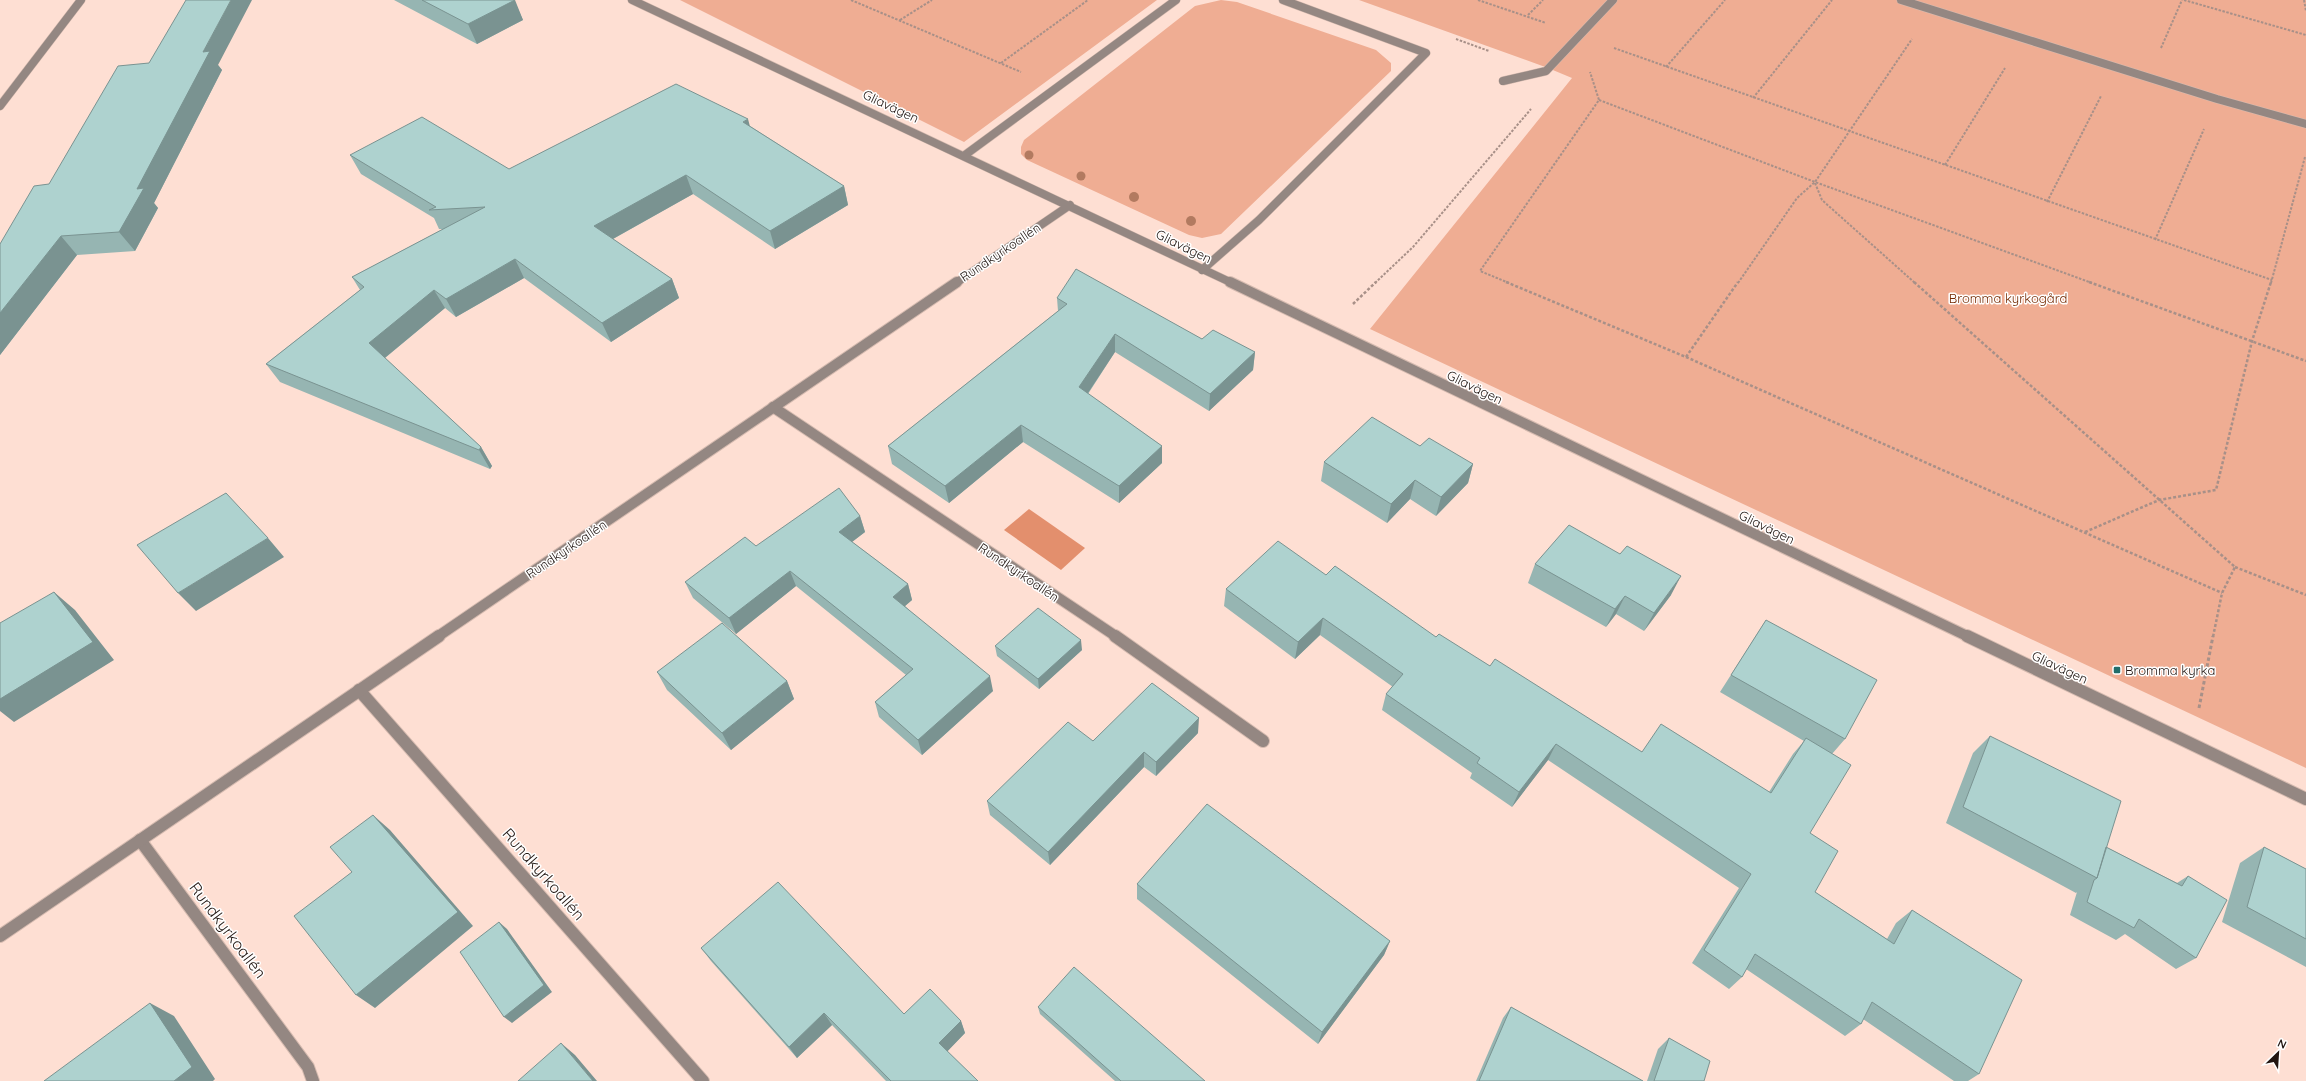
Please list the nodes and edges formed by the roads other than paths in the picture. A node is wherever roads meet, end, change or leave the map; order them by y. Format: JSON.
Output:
{"nodes":[{"id":1,"x":81,"y":0,"type":"edge"},
{"id":2,"x":632,"y":0,"type":"edge"},
{"id":3,"x":1176,"y":0,"type":"edge"},
{"id":4,"x":1283,"y":0,"type":"edge"},
{"id":5,"x":1613,"y":0,"type":"edge"},
{"id":6,"x":1901,"y":0,"type":"edge"},
{"id":7,"x":1503,"y":81,"type":"dead end"},
{"id":8,"x":0,"y":106,"type":"edge"},
{"id":9,"x":2306,"y":124,"type":"edge"},
{"id":10,"x":965,"y":155,"type":"junction"},
{"id":11,"x":1070,"y":205,"type":"junction"},
{"id":12,"x":1202,"y":270,"type":"junction"},
{"id":13,"x":773,"y":408,"type":"junction"},
{"id":14,"x":359,"y":690,"type":"junction"},
{"id":15,"x":1263,"y":741,"type":"dead end"},
{"id":16,"x":2306,"y":799,"type":"edge"},
{"id":17,"x":140,"y":840,"type":"junction"},
{"id":18,"x":0,"y":936,"type":"edge"},
{"id":19,"x":313,"y":1081,"type":"edge"},
{"id":20,"x":703,"y":1081,"type":"edge"}],
"edges":[{"from":1,"to":8,"type":"street"},
{"from":2,"to":10,"type":"street","name":"Gliavägen"},
{"from":3,"to":10,"type":"street"},
{"from":4,"to":12,"type":"street"},
{"from":5,"to":7,"type":"street"},
{"from":6,"to":9,"type":"street"},
{"from":10,"to":11,"type":"street","name":"Gliavägen"},
{"from":11,"to":12,"type":"street","name":"Gliavägen"},
{"from":11,"to":13,"type":"street","name":"Rundkyrkoallén"},
{"from":12,"to":16,"type":"street","name":"Gliavägen"},
{"from":13,"to":14,"type":"street","name":"Rundkyrkoallén"},
{"from":13,"to":15,"type":"street","name":"Rundkyrkoallén"},
{"from":14,"to":17,"type":"street","name":"Rundkyrkoallén"},
{"from":14,"to":20,"type":"street","name":"Rundkyrkoallén"},
{"from":17,"to":18,"type":"street","name":"Rundkyrkoallén"},
{"from":17,"to":19,"type":"street","name":"Rundkyrkoallén"}]}
